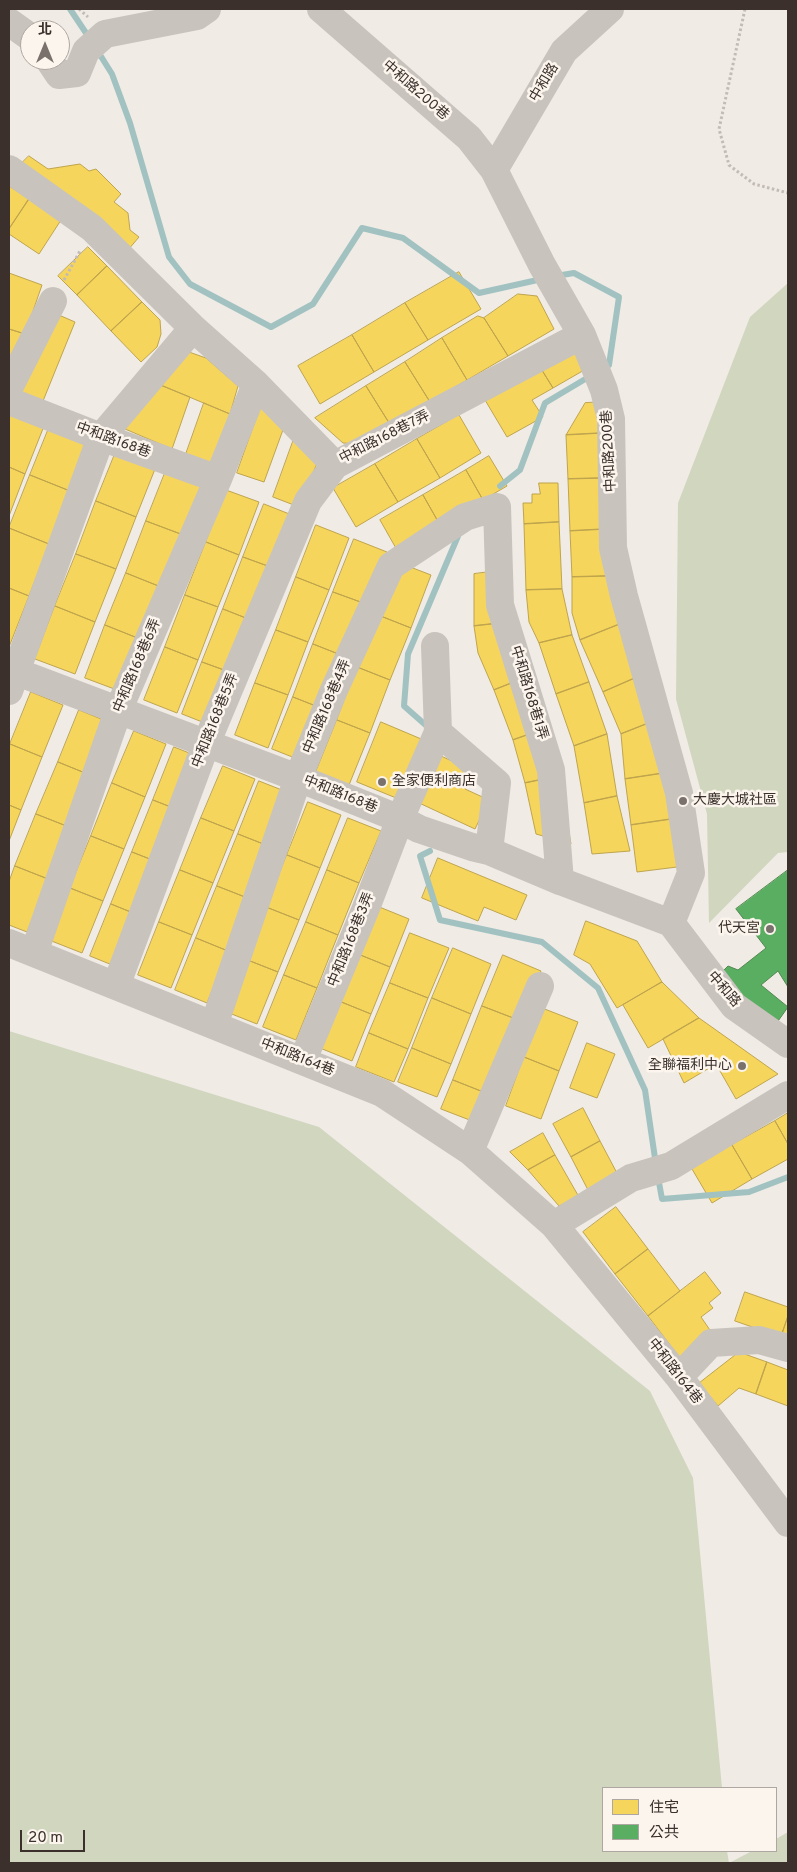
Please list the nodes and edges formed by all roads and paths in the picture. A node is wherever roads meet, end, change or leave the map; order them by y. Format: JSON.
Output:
{"nodes":[{"id":1,"x":207,"y":9,"type":"edge"},
{"id":2,"x":320,"y":9,"type":"edge"},
{"id":3,"x":610,"y":9,"type":"edge"},
{"id":4,"x":745,"y":9,"type":"edge"},
{"id":5,"x":9,"y":22,"type":"edge"},
{"id":6,"x":20,"y":30,"type":"edge"},
{"id":7,"x":56,"y":70,"type":"edge"},
{"id":8,"x":9,"y":169,"type":"edge"},
{"id":9,"x":494,"y":170,"type":"junction"},
{"id":10,"x":788,"y":193,"type":"edge"},
{"id":11,"x":92,"y":228,"type":"junction"},
{"id":12,"x":53,"y":301,"type":"joint"},
{"id":13,"x":193,"y":328,"type":"junction"},
{"id":14,"x":587,"y":347,"type":"junction"},
{"id":15,"x":256,"y":384,"type":"junction"},
{"id":16,"x":9,"y":388,"type":"edge"},
{"id":17,"x":9,"y":400,"type":"edge"},
{"id":18,"x":101,"y":437,"type":"junction"},
{"id":19,"x":336,"y":465,"type":"junction"},
{"id":20,"x":218,"y":479,"type":"junction"},
{"id":21,"x":497,"y":507,"type":"joint"},
{"id":22,"x":435,"y":646,"type":"dead end"},
{"id":23,"x":11,"y":678,"type":"edge"},
{"id":24,"x":118,"y":711,"type":"junction"},
{"id":25,"x":434,"y":740,"type":"junction"},
{"id":26,"x":206,"y":744,"type":"junction"},
{"id":27,"x":298,"y":778,"type":"junction"},
{"id":28,"x":400,"y":820,"type":"junction"},
{"id":29,"x":489,"y":851,"type":"junction"},
{"id":30,"x":560,"y":880,"type":"junction"},
{"id":31,"x":671,"y":923,"type":"junction"},
{"id":32,"x":21,"y":948,"type":"edge"},
{"id":33,"x":116,"y":986,"type":"junction"},
{"id":34,"x":540,"y":986,"type":"dead end"},
{"id":35,"x":214,"y":1025,"type":"junction"},
{"id":36,"x":788,"y":1044,"type":"edge"},
{"id":37,"x":303,"y":1060,"type":"junction"},
{"id":38,"x":788,"y":1095,"type":"edge"},
{"id":39,"x":470,"y":1151,"type":"junction"},
{"id":40,"x":554,"y":1225,"type":"junction"},
{"id":41,"x":788,"y":1348,"type":"edge"},
{"id":42,"x":679,"y":1377,"type":"junction"},
{"id":43,"x":788,"y":1523,"type":"edge"}],
"edges":[{"from":1,"to":7,"type":"street"},
{"from":2,"to":9,"type":"street","name":"中和路200巷"},
{"from":3,"to":9,"type":"street","name":"中和路"},
{"from":4,"to":10,"type":"path"},
{"from":5,"to":6,"type":"street"},
{"from":8,"to":11,"type":"street","name":"中和路168巷7弄"},
{"from":9,"to":14,"type":"street","name":"中和路200巷"},
{"from":11,"to":12,"type":"path"},
{"from":11,"to":13,"type":"street","name":"中和路168巷7弄"},
{"from":12,"to":16,"type":"street"},
{"from":13,"to":15,"type":"street","name":"中和路168巷7弄"},
{"from":13,"to":18,"type":"street"},
{"from":14,"to":19,"type":"street","name":"中和路168巷7弄"},
{"from":14,"to":31,"type":"street","name":"中和路200巷"},
{"from":15,"to":19,"type":"street","name":"中和路168巷7弄"},
{"from":15,"to":20,"type":"street","name":"中和路168巷6弄"},
{"from":17,"to":18,"type":"street","name":"中和路168巷"},
{"from":18,"to":20,"type":"street","name":"中和路168巷"},
{"from":18,"to":23,"type":"street"},
{"from":19,"to":26,"type":"street","name":"中和路168巷5弄"},
{"from":20,"to":24,"type":"street","name":"中和路168巷6弄"},
{"from":21,"to":27,"type":"street","name":"中和路168巷4弄"},
{"from":21,"to":30,"type":"street","name":"中和路168巷1弄"},
{"from":22,"to":25,"type":"street"},
{"from":23,"to":24,"type":"street","name":"中和路168巷"},
{"from":24,"to":26,"type":"street","name":"中和路168巷"},
{"from":24,"to":32,"type":"street","name":"中和路168巷6弄"},
{"from":25,"to":28,"type":"street","name":"中和路168巷3弄"},
{"from":25,"to":29,"type":"street"},
{"from":26,"to":27,"type":"street","name":"中和路168巷"},
{"from":26,"to":33,"type":"street","name":"中和路168巷5弄"},
{"from":27,"to":28,"type":"street","name":"中和路168巷"},
{"from":27,"to":35,"type":"street","name":"中和路168巷4弄"},
{"from":28,"to":29,"type":"street","name":"中和路168巷"},
{"from":28,"to":37,"type":"street","name":"中和路168巷3弄"},
{"from":29,"to":30,"type":"street","name":"中和路168巷"},
{"from":30,"to":31,"type":"street","name":"中和路168巷"},
{"from":31,"to":36,"type":"street","name":"中和路"},
{"from":32,"to":33,"type":"street","name":"中和路164巷"},
{"from":33,"to":35,"type":"street","name":"中和路164巷"},
{"from":34,"to":39,"type":"street"},
{"from":35,"to":37,"type":"street","name":"中和路164巷"},
{"from":37,"to":39,"type":"street","name":"中和路164巷"},
{"from":38,"to":40,"type":"street"},
{"from":39,"to":40,"type":"street","name":"中和路164巷"},
{"from":40,"to":42,"type":"street","name":"中和路164巷"},
{"from":41,"to":42,"type":"street"},
{"from":42,"to":43,"type":"street","name":"中和路164巷"}]}
